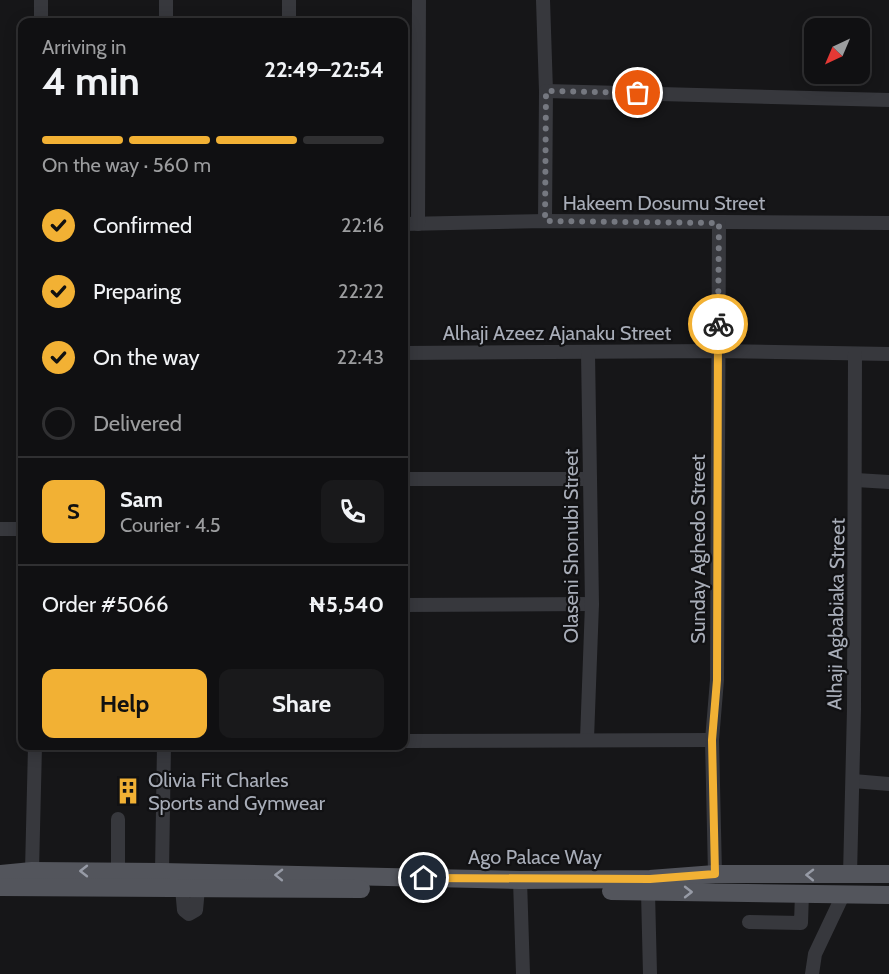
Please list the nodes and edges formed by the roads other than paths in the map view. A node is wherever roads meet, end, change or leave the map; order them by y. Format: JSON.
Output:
{"nodes":[{"id":1,"x":41,"y":0,"type":"edge"},
{"id":2,"x":165,"y":0,"type":"edge"},
{"id":3,"x":289,"y":0,"type":"edge"},
{"id":4,"x":419,"y":0,"type":"edge"},
{"id":5,"x":543,"y":0,"type":"edge"},
{"id":6,"x":41,"y":18,"type":"edge"},
{"id":7,"x":166,"y":18,"type":"edge"},
{"id":8,"x":289,"y":18,"type":"edge"},
{"id":9,"x":546,"y":91,"type":"junction"},
{"id":10,"x":408,"y":93,"type":"edge"},
{"id":11,"x":418,"y":93,"type":"junction"},
{"id":12,"x":889,"y":100,"type":"edge"},
{"id":13,"x":545,"y":221,"type":"junction"},
{"id":14,"x":719,"y":223,"type":"junction"},
{"id":15,"x":889,"y":223,"type":"edge"},
{"id":16,"x":411,"y":224,"type":"edge"},
{"id":17,"x":718,"y":351,"type":"junction"},
{"id":18,"x":408,"y":353,"type":"edge"},
{"id":19,"x":588,"y":353,"type":"junction"},
{"id":20,"x":855,"y":354,"type":"junction"},
{"id":21,"x":889,"y":354,"type":"edge"},
{"id":22,"x":408,"y":479,"type":"edge"},
{"id":23,"x":590,"y":479,"type":"junction"},
{"id":24,"x":856,"y":480,"type":"junction"},
{"id":25,"x":889,"y":482,"type":"edge"},
{"id":26,"x":0,"y":529,"type":"edge"},
{"id":27,"x":18,"y":529,"type":"edge"},
{"id":28,"x":592,"y":604,"type":"junction"},
{"id":29,"x":408,"y":605,"type":"edge"},
{"id":30,"x":587,"y":739,"type":"junction"},
{"id":31,"x":712,"y":740,"type":"junction"},
{"id":32,"x":408,"y":741,"type":"edge"},
{"id":33,"x":35,"y":750,"type":"edge"},
{"id":34,"x":164,"y":750,"type":"edge"},
{"id":35,"x":853,"y":781,"type":"junction"},
{"id":36,"x":889,"y":784,"type":"edge"},
{"id":37,"x":118,"y":819,"type":"dead end"},
{"id":38,"x":32,"y":871,"type":"junction"},
{"id":39,"x":118,"y":871,"type":"junction"},
{"id":40,"x":162,"y":872,"type":"junction"},
{"id":41,"x":0,"y":874,"type":"edge"},
{"id":42,"x":715,"y":874,"type":"junction"},
{"id":43,"x":889,"y":874,"type":"edge"},
{"id":44,"x":850,"y":875,"type":"junction"},
{"id":45,"x":520,"y":885,"type":"junction"},
{"id":46,"x":0,"y":887,"type":"edge"},
{"id":47,"x":648,"y":892,"type":"junction"},
{"id":48,"x":802,"y":893,"type":"junction"},
{"id":49,"x":843,"y":894,"type":"junction"},
{"id":50,"x":889,"y":895,"type":"edge"},
{"id":51,"x":749,"y":922,"type":"dead end"},
{"id":52,"x":523,"y":974,"type":"edge"},
{"id":53,"x":650,"y":974,"type":"edge"},
{"id":54,"x":812,"y":974,"type":"edge"}],
"edges":[{"from":1,"to":6,"type":"street"},
{"from":2,"to":7,"type":"street"},
{"from":3,"to":8,"type":"street"},
{"from":4,"to":11,"type":"street"},
{"from":5,"to":9,"type":"street"},
{"from":9,"to":12,"type":"street"},
{"from":9,"to":13,"type":"street"},
{"from":10,"to":11,"type":"street"},
{"from":11,"to":16,"type":"street"},
{"from":13,"to":14,"type":"street","name":"Hakeem Dosumu Street"},
{"from":13,"to":16,"type":"street","name":"Hakeem Dosumu Street"},
{"from":14,"to":15,"type":"street","name":"Hakeem Dosumu Street"},
{"from":14,"to":17,"type":"street","name":"Sunday Aghedo Street"},
{"from":17,"to":19,"type":"street","name":"Alhaji Azeez Ajanaku Street"},
{"from":17,"to":20,"type":"street","name":"Alhaji Azeez Ajanaku Street"},
{"from":17,"to":31,"type":"street","name":"Sunday Aghedo Street"},
{"from":18,"to":19,"type":"street","name":"Alhaji Azeez Ajanaku Street"},
{"from":19,"to":23,"type":"street","name":"Olaseni Shonubi Street"},
{"from":20,"to":21,"type":"street","name":"Alhaji Azeez Ajanaku Street"},
{"from":20,"to":24,"type":"street","name":"Alhaji Agbabiaka Street"},
{"from":22,"to":23,"type":"street"},
{"from":23,"to":28,"type":"street","name":"Olaseni Shonubi Street"},
{"from":24,"to":25,"type":"street"},
{"from":24,"to":35,"type":"street","name":"Alhaji Agbabiaka Street"},
{"from":26,"to":27,"type":"street"},
{"from":28,"to":29,"type":"street"},
{"from":28,"to":30,"type":"street","name":"Olaseni Shonubi Street"},
{"from":30,"to":31,"type":"street"},
{"from":30,"to":32,"type":"street"},
{"from":31,"to":42,"type":"street","name":"Sunday Aghedo Street"},
{"from":33,"to":38,"type":"street"},
{"from":34,"to":40,"type":"street"},
{"from":35,"to":36,"type":"street"},
{"from":35,"to":44,"type":"street","name":"Alhaji Agbabiaka Street"},
{"from":37,"to":39,"type":"street"},
{"from":39,"to":38,"type":"main road","name":"Ago Palace Way","one_way":true},
{"from":38,"to":41,"type":"main road","name":"Ago Palace Way"},
{"from":39,"to":40,"type":"main road","name":"Ago Palace Way"},
{"from":45,"to":40,"type":"main road","name":"Ago Palace Way","one_way":true},
{"from":44,"to":42,"type":"main road","name":"Ago Palace Way","one_way":true},
{"from":42,"to":45,"type":"main road","name":"Ago Palace Way"},
{"from":43,"to":44,"type":"main road","name":"Ago Palace Way"},
{"from":45,"to":46,"type":"main road","name":"Ago Palace Way"},
{"from":45,"to":47,"type":"main road","name":"Ago Palace Way"},
{"from":45,"to":52,"type":"street"},
{"from":47,"to":48,"type":"main road","name":"Ago Palace Way","one_way":true},
{"from":47,"to":53,"type":"street"},
{"from":48,"to":49,"type":"main road","name":"Ago Palace Way"},
{"from":48,"to":51,"type":"street"},
{"from":49,"to":50,"type":"main road","name":"Ago Palace Way"},
{"from":49,"to":54,"type":"street"}]}
